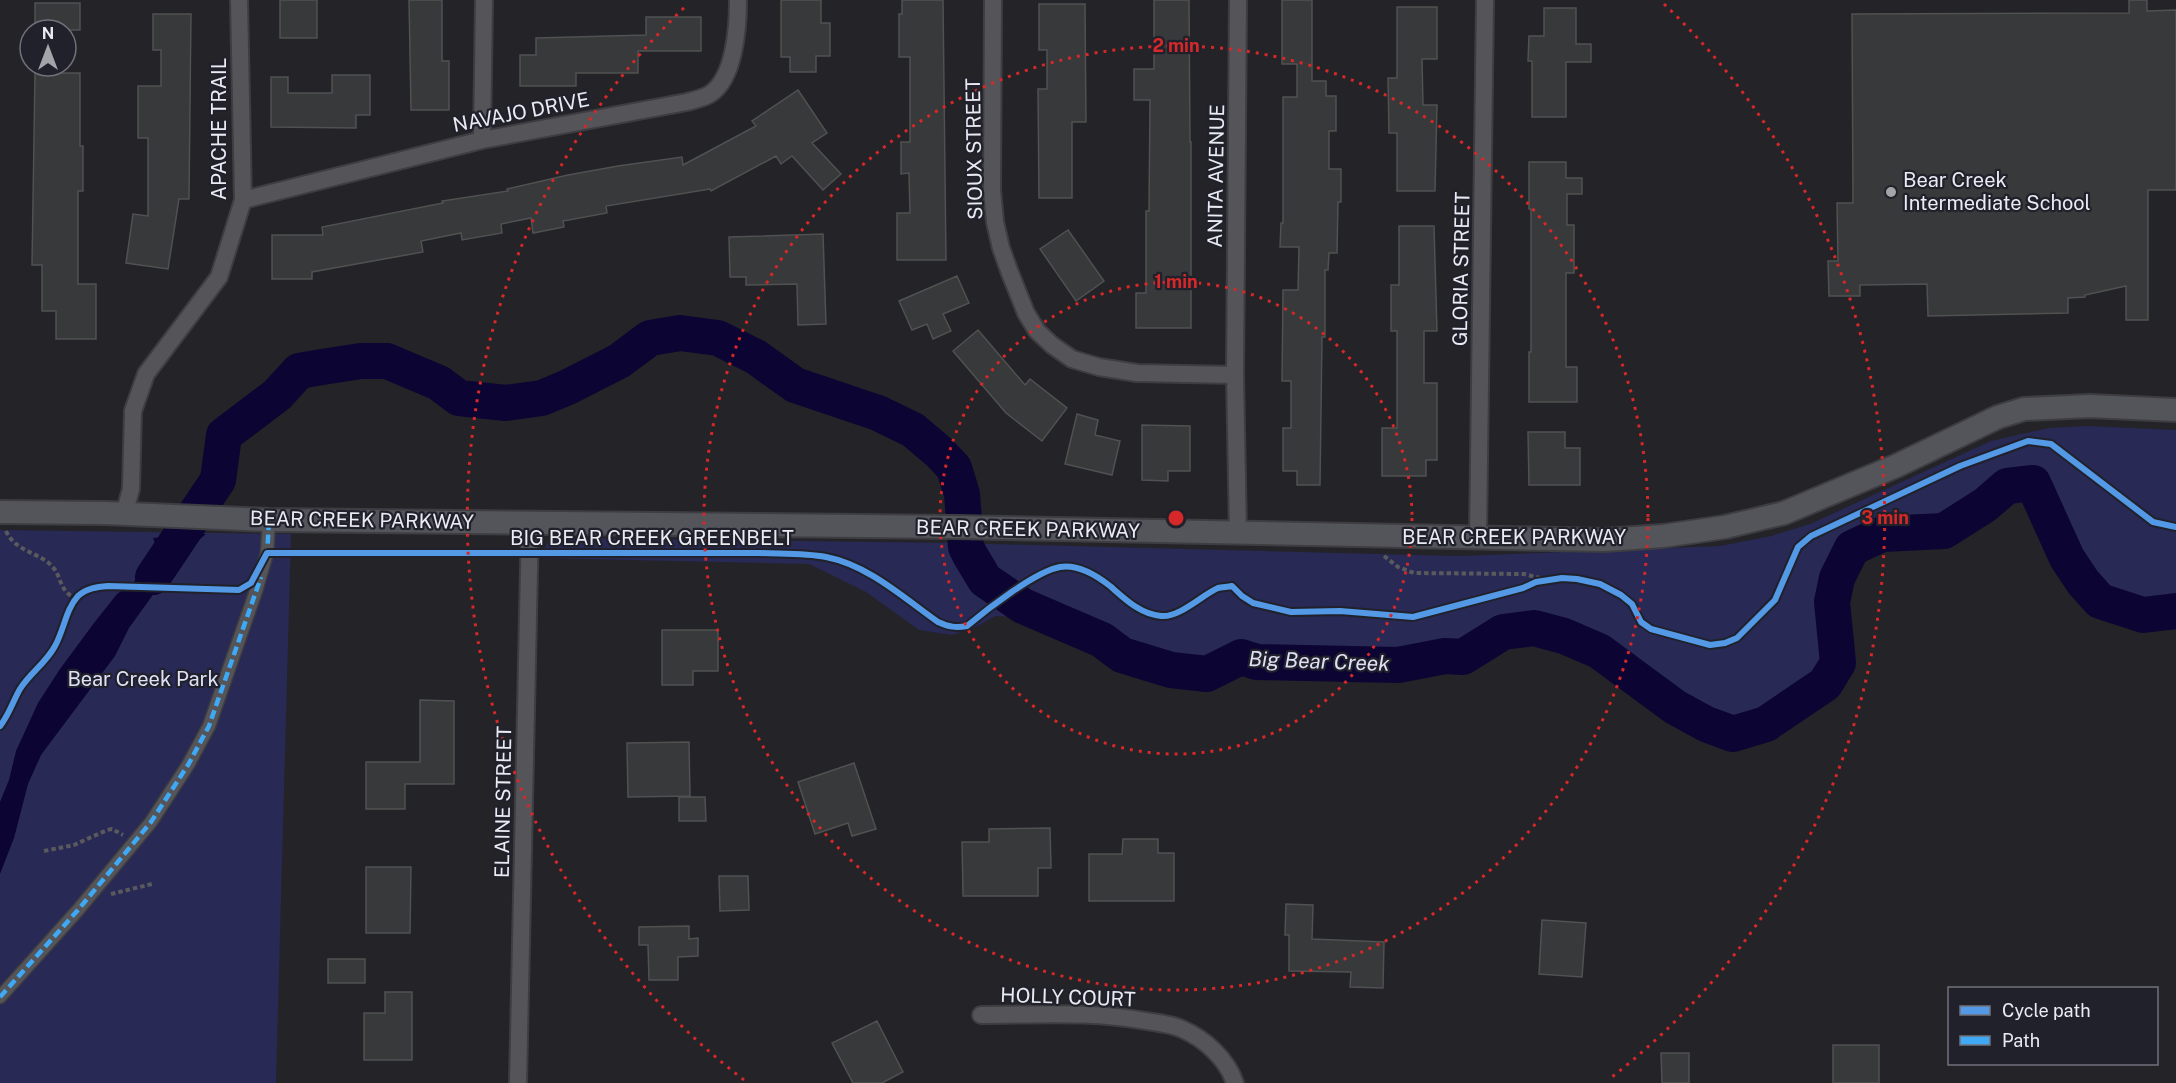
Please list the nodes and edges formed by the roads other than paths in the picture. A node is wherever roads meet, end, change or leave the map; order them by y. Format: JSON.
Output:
{"nodes":[{"id":1,"x":239,"y":0,"type":"edge"},
{"id":2,"x":484,"y":0,"type":"edge"},
{"id":3,"x":738,"y":0,"type":"edge"},
{"id":4,"x":993,"y":0,"type":"edge"},
{"id":5,"x":1238,"y":0,"type":"edge"},
{"id":6,"x":1485,"y":0,"type":"edge"},
{"id":7,"x":482,"y":140,"type":"junction"},
{"id":8,"x":243,"y":200,"type":"junction"},
{"id":9,"x":1234,"y":375,"type":"junction"},
{"id":10,"x":2176,"y":410,"type":"edge"},
{"id":11,"x":124,"y":514,"type":"junction"},
{"id":12,"x":269,"y":520,"type":"junction"},
{"id":13,"x":3,"y":521,"type":"edge"},
{"id":14,"x":530,"y":522,"type":"junction"},
{"id":15,"x":1238,"y":533,"type":"junction"},
{"id":16,"x":1478,"y":538,"type":"junction"},
{"id":17,"x":0,"y":997,"type":"edge"},
{"id":18,"x":981,"y":1015,"type":"dead end"},
{"id":19,"x":518,"y":1083,"type":"edge"},
{"id":20,"x":1235,"y":1083,"type":"edge"}],
"edges":[{"from":1,"to":8,"type":"street","name":"APACHE TRAIL"},
{"from":2,"to":7,"type":"street"},
{"from":3,"to":7,"type":"street","name":"NAVAJO DRIVE"},
{"from":4,"to":9,"type":"street","name":"SIOUX STREET"},
{"from":5,"to":9,"type":"street","name":"ANITA AVENUE"},
{"from":6,"to":16,"type":"street","name":"GLORIA STREET"},
{"from":7,"to":8,"type":"street","name":"NAVAJO DRIVE"},
{"from":8,"to":11,"type":"street","name":"APACHE TRAIL"},
{"from":9,"to":15,"type":"street","name":"ANITA AVENUE"},
{"from":10,"to":16,"type":"main road","name":"BEAR CREEK PARKWAY"},
{"from":11,"to":12,"type":"main road","name":"BEAR CREEK PARKWAY"},
{"from":11,"to":13,"type":"main road","name":"BEAR CREEK PARKWAY"},
{"from":12,"to":14,"type":"main road","name":"BEAR CREEK PARKWAY"},
{"from":12,"to":17,"type":"street"},
{"from":14,"to":15,"type":"main road","name":"BEAR CREEK PARKWAY"},
{"from":14,"to":19,"type":"street","name":"ELAINE STREET"},
{"from":15,"to":16,"type":"main road","name":"BEAR CREEK PARKWAY"},
{"from":18,"to":20,"type":"street","name":"HOLLY COURT"}]}
